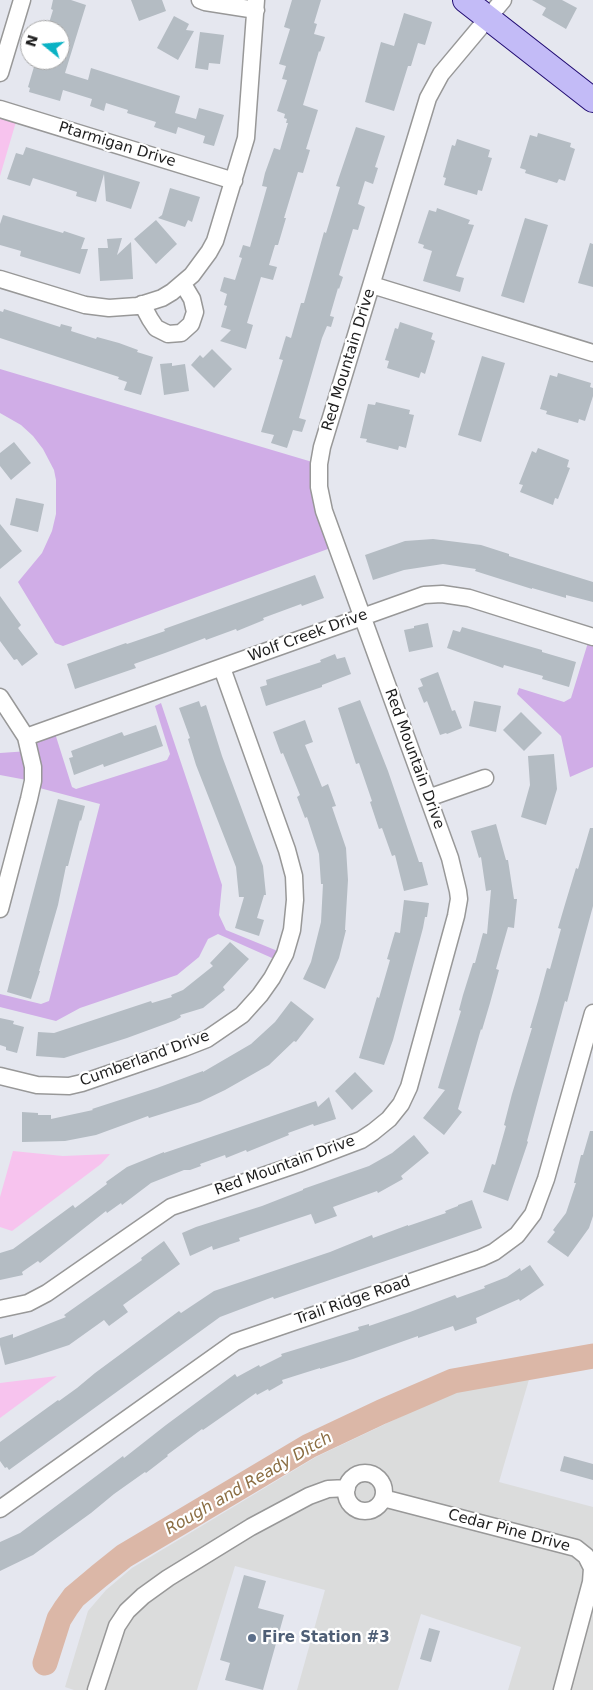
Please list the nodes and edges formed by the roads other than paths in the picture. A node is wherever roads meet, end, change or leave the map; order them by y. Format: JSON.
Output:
{"nodes":[{"id":1,"x":22,"y":0,"type":"edge"},
{"id":2,"x":200,"y":0,"type":"edge"},
{"id":3,"x":465,"y":0,"type":"edge"},
{"id":4,"x":503,"y":0,"type":"edge"},
{"id":5,"x":256,"y":5,"type":"edge"},
{"id":6,"x":488,"y":19,"type":"junction"},
{"id":7,"x":0,"y":73,"type":"edge"},
{"id":8,"x":593,"y":100,"type":"edge"},
{"id":9,"x":0,"y":109,"type":"edge"},
{"id":10,"x":234,"y":181,"type":"junction"},
{"id":11,"x":0,"y":279,"type":"edge"},
{"id":12,"x":183,"y":284,"type":"junction"},
{"id":13,"x":372,"y":285,"type":"junction"},
{"id":14,"x":142,"y":304,"type":"junction"},
{"id":15,"x":593,"y":353,"type":"edge"},
{"id":16,"x":362,"y":616,"type":"junction"},
{"id":17,"x":593,"y":637,"type":"edge"},
{"id":18,"x":222,"y":668,"type":"junction"},
{"id":19,"x":0,"y":697,"type":"edge"},
{"id":20,"x":26,"y":736,"type":"junction"},
{"id":21,"x":485,"y":778,"type":"dead end"},
{"id":22,"x":428,"y":798,"type":"junction"},
{"id":23,"x":4,"y":873,"type":"edge"},
{"id":24,"x":0,"y":909,"type":"edge"},
{"id":25,"x":593,"y":1013,"type":"edge"},
{"id":26,"x":0,"y":1076,"type":"edge"},
{"id":27,"x":0,"y":1309,"type":"edge"},
{"id":28,"x":347,"y":1488,"type":"junction"},
{"id":29,"x":383,"y":1498,"type":"junction"},
{"id":30,"x":0,"y":1509,"type":"edge"},
{"id":31,"x":590,"y":1604,"type":"edge"},
{"id":32,"x":96,"y":1690,"type":"edge"},
{"id":33,"x":562,"y":1690,"type":"edge"}],
"edges":[{"from":1,"to":7,"type":"street"},
{"from":2,"to":5,"type":"street"},
{"from":3,"to":6,"type":"street"},
{"from":4,"to":6,"type":"street","name":"Red Mountain Drive"},
{"from":5,"to":10,"type":"street"},
{"from":6,"to":8,"type":"street"},
{"from":6,"to":13,"type":"street","name":"Red Mountain Drive"},
{"from":9,"to":10,"type":"street","name":"Ptarmigan Drive"},
{"from":10,"to":12,"type":"street"},
{"from":11,"to":14,"type":"street"},
{"from":12,"to":14,"type":"street"},
{"from":12,"to":14,"type":"street"},
{"from":13,"to":15,"type":"street"},
{"from":13,"to":16,"type":"street","name":"Red Mountain Drive"},
{"from":16,"to":17,"type":"street","name":"Wolf Creek Drive"},
{"from":16,"to":18,"type":"street","name":"Wolf Creek Drive"},
{"from":16,"to":22,"type":"street","name":"Red Mountain Drive"},
{"from":18,"to":20,"type":"street","name":"Wolf Creek Drive"},
{"from":18,"to":26,"type":"street","name":"Cumberland Drive"},
{"from":19,"to":20,"type":"street"},
{"from":20,"to":23,"type":"street"},
{"from":21,"to":22,"type":"street"},
{"from":22,"to":27,"type":"street","name":"Red Mountain Drive"},
{"from":23,"to":24,"type":"street"},
{"from":25,"to":30,"type":"street","name":"Trail Ridge Road"},
{"from":28,"to":29,"type":"street"},
{"from":28,"to":29,"type":"street"},
{"from":28,"to":32,"type":"street"},
{"from":29,"to":31,"type":"street","name":"Cedar Pine Drive"},
{"from":31,"to":33,"type":"street","name":"Cedar Pine Drive"}]}
